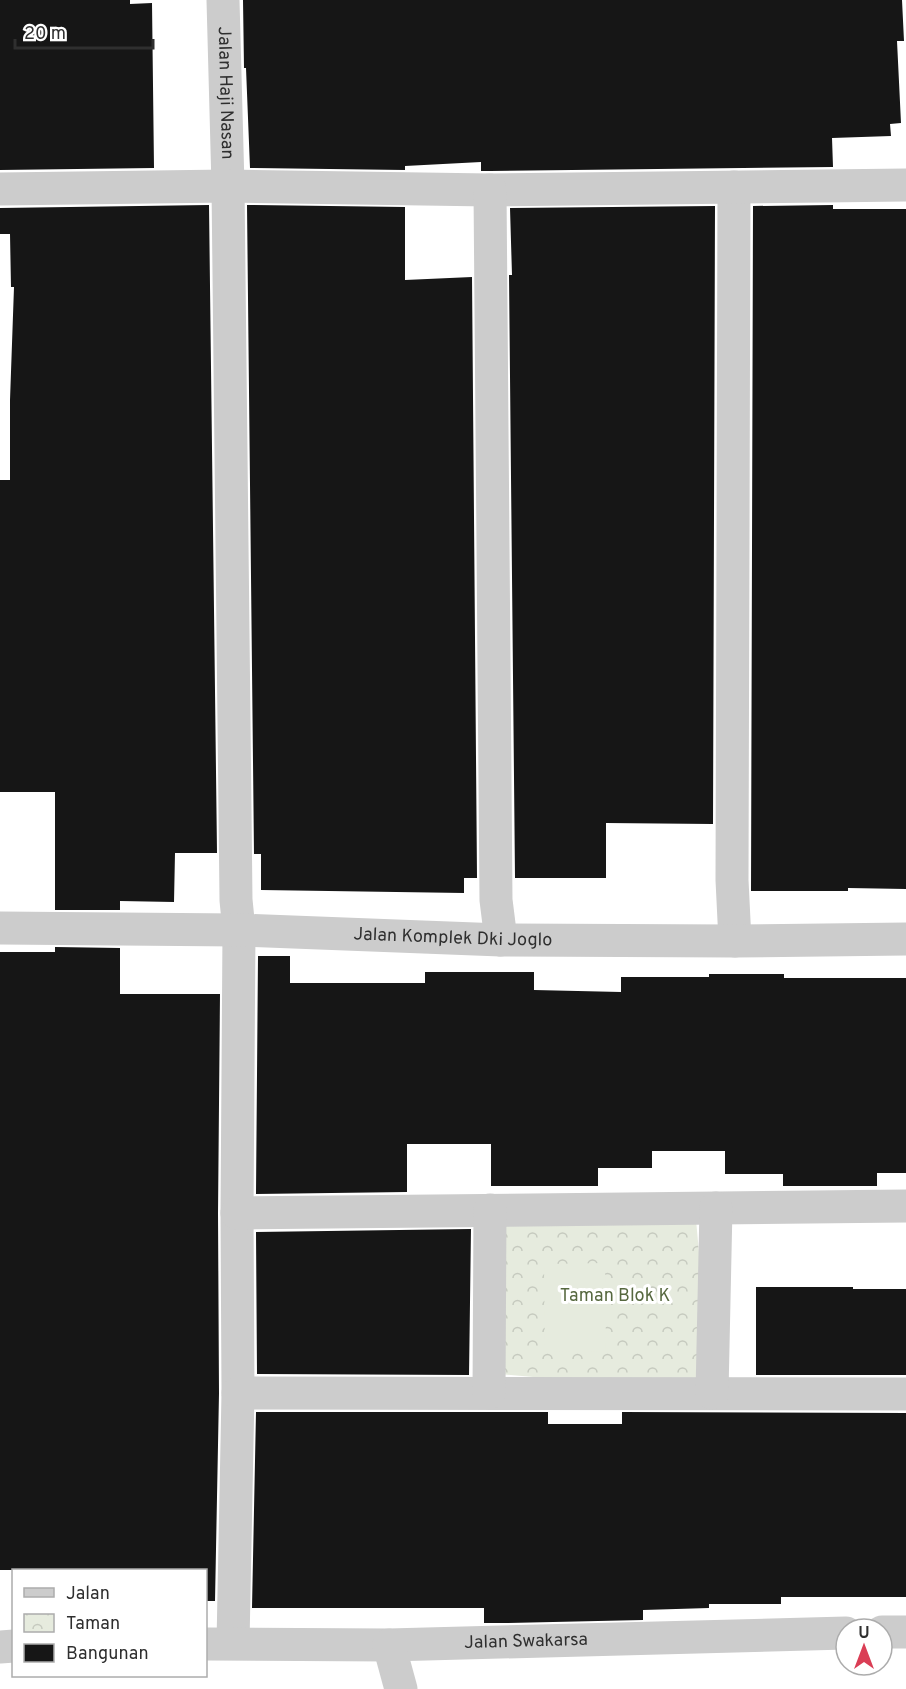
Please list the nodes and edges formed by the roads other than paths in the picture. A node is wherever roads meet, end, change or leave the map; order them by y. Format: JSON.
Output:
{"nodes":[{"id":1,"x":223,"y":0,"type":"edge"},
{"id":2,"x":906,"y":184,"type":"edge"},
{"id":3,"x":228,"y":186,"type":"junction"},
{"id":4,"x":734,"y":187,"type":"junction"},
{"id":5,"x":0,"y":189,"type":"edge"},
{"id":6,"x":490,"y":190,"type":"junction"},
{"id":7,"x":0,"y":928,"type":"edge"},
{"id":8,"x":239,"y":930,"type":"junction"},
{"id":9,"x":906,"y":939,"type":"edge"},
{"id":10,"x":501,"y":940,"type":"junction"},
{"id":11,"x":735,"y":941,"type":"junction"},
{"id":12,"x":906,"y":1206,"type":"edge"},
{"id":13,"x":716,"y":1208,"type":"junction"},
{"id":14,"x":490,"y":1210,"type":"junction"},
{"id":15,"x":237,"y":1213,"type":"junction"},
{"id":16,"x":238,"y":1393,"type":"junction"},
{"id":17,"x":489,"y":1393,"type":"junction"},
{"id":18,"x":712,"y":1393,"type":"junction"},
{"id":19,"x":906,"y":1394,"type":"edge"},
{"id":20,"x":834,"y":1633,"type":"edge"},
{"id":21,"x":219,"y":1643,"type":"edge"},
{"id":22,"x":389,"y":1646,"type":"junction"},
{"id":23,"x":401,"y":1689,"type":"edge"}],
"edges":[{"from":1,"to":3,"type":"street","name":"Jalan Haji Nasan"},
{"from":2,"to":4,"type":"street"},
{"from":3,"to":5,"type":"street"},
{"from":3,"to":6,"type":"street"},
{"from":3,"to":8,"type":"street","name":"Jalan Haji Nasan"},
{"from":4,"to":6,"type":"street"},
{"from":4,"to":11,"type":"street"},
{"from":6,"to":10,"type":"street"},
{"from":7,"to":8,"type":"street","name":"Jalan Komplek Dki Joglo"},
{"from":8,"to":10,"type":"street","name":"Jalan Komplek Dki Joglo"},
{"from":8,"to":15,"type":"street","name":"Jalan Haji Nasan"},
{"from":9,"to":11,"type":"street","name":"Jalan Komplek Dki Joglo"},
{"from":10,"to":11,"type":"street","name":"Jalan Komplek Dki Joglo"},
{"from":12,"to":13,"type":"street"},
{"from":13,"to":14,"type":"street"},
{"from":13,"to":18,"type":"street"},
{"from":14,"to":15,"type":"street"},
{"from":14,"to":17,"type":"street"},
{"from":15,"to":16,"type":"street","name":"Jalan Haji Nasan"},
{"from":16,"to":17,"type":"street"},
{"from":16,"to":21,"type":"street","name":"Jalan Haji Nasan"},
{"from":17,"to":18,"type":"street"},
{"from":18,"to":19,"type":"street"},
{"from":20,"to":22,"type":"street","name":"Jalan Swakarsa"},
{"from":21,"to":22,"type":"street","name":"Jalan Swakarsa"},
{"from":22,"to":23,"type":"street"}]}
